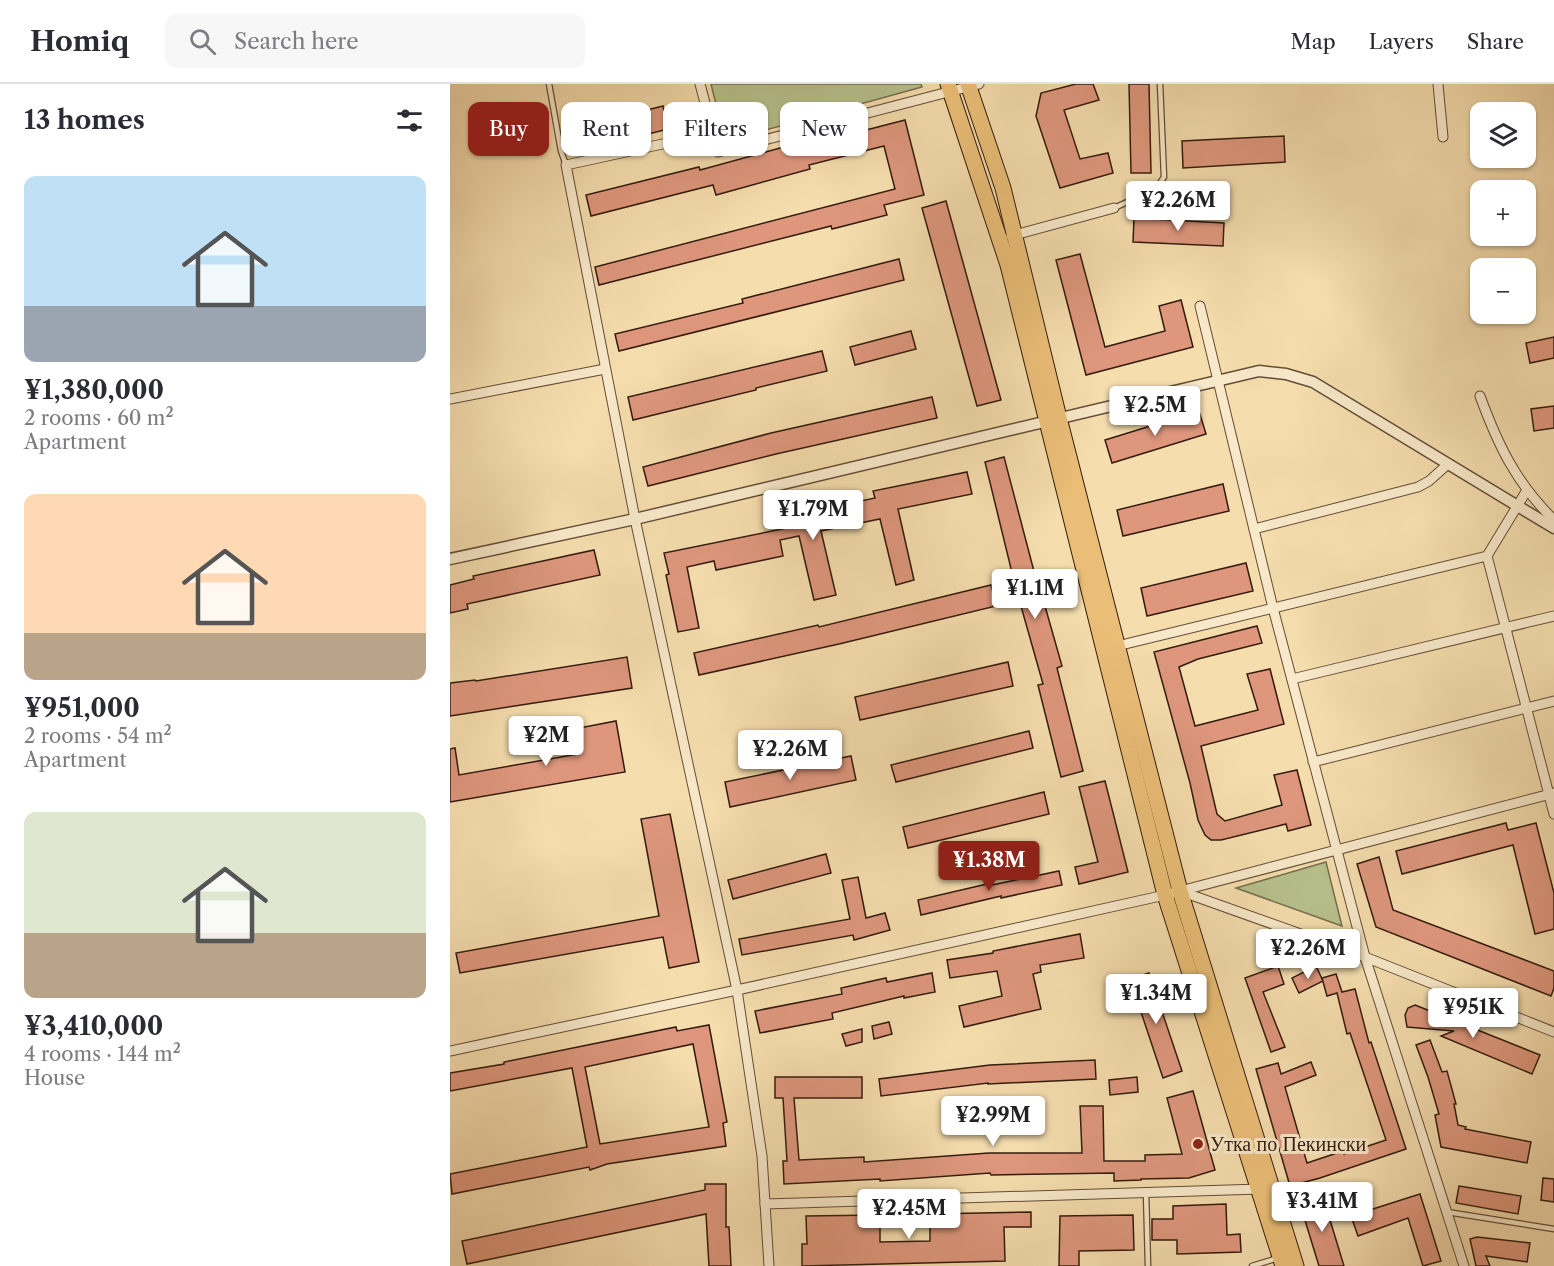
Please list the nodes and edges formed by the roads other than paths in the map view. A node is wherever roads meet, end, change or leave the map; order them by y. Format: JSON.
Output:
{"nodes":[{"id":1,"x":549,"y":84,"type":"edge"},
{"id":2,"x":700,"y":84,"type":"edge"},
{"id":3,"x":1160,"y":84,"type":"edge"},
{"id":4,"x":1438,"y":84,"type":"edge"},
{"id":5,"x":972,"y":85,"type":"edge"},
{"id":6,"x":950,"y":88,"type":"edge"},
{"id":7,"x":705,"y":102,"type":"edge"},
{"id":8,"x":1443,"y":137,"type":"dead end"},
{"id":9,"x":768,"y":138,"type":"edge"},
{"id":10,"x":663,"y":145,"type":"edge"},
{"id":11,"x":566,"y":165,"type":"junction"},
{"id":12,"x":1114,"y":208,"type":"joint"},
{"id":13,"x":1007,"y":238,"type":"junction"},
{"id":14,"x":1200,"y":306,"type":"dead end"},
{"id":15,"x":605,"y":369,"type":"junction"},
{"id":16,"x":1217,"y":380,"type":"junction"},
{"id":17,"x":1480,"y":396,"type":"dead end"},
{"id":18,"x":450,"y":399,"type":"edge"},
{"id":19,"x":1053,"y":420,"type":"junction"},
{"id":20,"x":1448,"y":464,"type":"junction"},
{"id":21,"x":1527,"y":490,"type":"junction"},
{"id":22,"x":1517,"y":506,"type":"junction"},
{"id":23,"x":635,"y":519,"type":"junction"},
{"id":24,"x":1554,"y":519,"type":"edge"},
{"id":25,"x":1554,"y":528,"type":"edge"},
{"id":26,"x":1254,"y":529,"type":"junction"},
{"id":27,"x":1487,"y":556,"type":"junction"},
{"id":28,"x":450,"y":559,"type":"edge"},
{"id":29,"x":1274,"y":608,"type":"junction"},
{"id":30,"x":1554,"y":616,"type":"edge"},
{"id":31,"x":1506,"y":629,"type":"junction"},
{"id":32,"x":1111,"y":648,"type":"junction"},
{"id":33,"x":1292,"y":679,"type":"junction"},
{"id":34,"x":1554,"y":701,"type":"edge"},
{"id":35,"x":1527,"y":708,"type":"junction"},
{"id":36,"x":1313,"y":762,"type":"junction"},
{"id":37,"x":1552,"y":793,"type":"edge"},
{"id":38,"x":1554,"y":814,"type":"edge"},
{"id":39,"x":1336,"y":849,"type":"junction"},
{"id":40,"x":1173,"y":893,"type":"junction"},
{"id":41,"x":1365,"y":957,"type":"junction"},
{"id":42,"x":737,"y":990,"type":"junction"},
{"id":43,"x":1554,"y":1032,"type":"edge"},
{"id":44,"x":450,"y":1051,"type":"edge"},
{"id":45,"x":1265,"y":1187,"type":"junction"},
{"id":46,"x":1146,"y":1192,"type":"junction"},
{"id":47,"x":765,"y":1204,"type":"junction"},
{"id":48,"x":1447,"y":1212,"type":"junction"},
{"id":49,"x":1554,"y":1229,"type":"edge"},
{"id":50,"x":1282,"y":1262,"type":"edge"},
{"id":51,"x":769,"y":1266,"type":"edge"},
{"id":52,"x":1148,"y":1266,"type":"edge"},
{"id":53,"x":1252,"y":1266,"type":"edge"},
{"id":54,"x":1296,"y":1266,"type":"edge"},
{"id":55,"x":1464,"y":1266,"type":"edge"}],
"edges":[{"from":1,"to":11,"type":"lane"},
{"from":2,"to":7,"type":"street"},
{"from":3,"to":12,"type":"lane"},
{"from":4,"to":8,"type":"street"},
{"from":5,"to":6,"type":"street"},
{"from":5,"to":13,"type":"highway"},
{"from":6,"to":9,"type":"street"},
{"from":6,"to":13,"type":"highway"},
{"from":10,"to":11,"type":"street"},
{"from":11,"to":15,"type":"street"},
{"from":12,"to":13,"type":"street"},
{"from":13,"to":19,"type":"highway"},
{"from":14,"to":16,"type":"street"},
{"from":15,"to":18,"type":"street"},
{"from":15,"to":23,"type":"street"},
{"from":16,"to":19,"type":"street"},
{"from":16,"to":20,"type":"street"},
{"from":16,"to":26,"type":"street"},
{"from":17,"to":21,"type":"street"},
{"from":19,"to":23,"type":"street"},
{"from":19,"to":32,"type":"highway"},
{"from":20,"to":22,"type":"street"},
{"from":20,"to":26,"type":"street"},
{"from":21,"to":22,"type":"street"},
{"from":21,"to":24,"type":"street"},
{"from":22,"to":25,"type":"street"},
{"from":22,"to":27,"type":"street"},
{"from":23,"to":28,"type":"street"},
{"from":23,"to":42,"type":"street"},
{"from":26,"to":29,"type":"street"},
{"from":27,"to":29,"type":"street"},
{"from":27,"to":31,"type":"street"},
{"from":29,"to":32,"type":"street"},
{"from":29,"to":33,"type":"street"},
{"from":30,"to":31,"type":"street"},
{"from":31,"to":33,"type":"street"},
{"from":31,"to":35,"type":"street"},
{"from":32,"to":40,"type":"highway"},
{"from":33,"to":36,"type":"street"},
{"from":34,"to":35,"type":"street"},
{"from":35,"to":36,"type":"street"},
{"from":35,"to":37,"type":"street"},
{"from":36,"to":39,"type":"street"},
{"from":37,"to":38,"type":"street"},
{"from":37,"to":39,"type":"street"},
{"from":39,"to":40,"type":"street"},
{"from":39,"to":41,"type":"street"},
{"from":40,"to":41,"type":"street"},
{"from":40,"to":42,"type":"street"},
{"from":40,"to":45,"type":"highway"},
{"from":41,"to":43,"type":"street"},
{"from":41,"to":48,"type":"street"},
{"from":42,"to":44,"type":"street"},
{"from":42,"to":47,"type":"street"},
{"from":45,"to":46,"type":"street"},
{"from":45,"to":50,"type":"highway"},
{"from":45,"to":54,"type":"highway"},
{"from":46,"to":47,"type":"street"},
{"from":46,"to":52,"type":"lane"},
{"from":47,"to":51,"type":"street"},
{"from":48,"to":49,"type":"lane"},
{"from":48,"to":55,"type":"street"},
{"from":50,"to":53,"type":"lane"}]}
